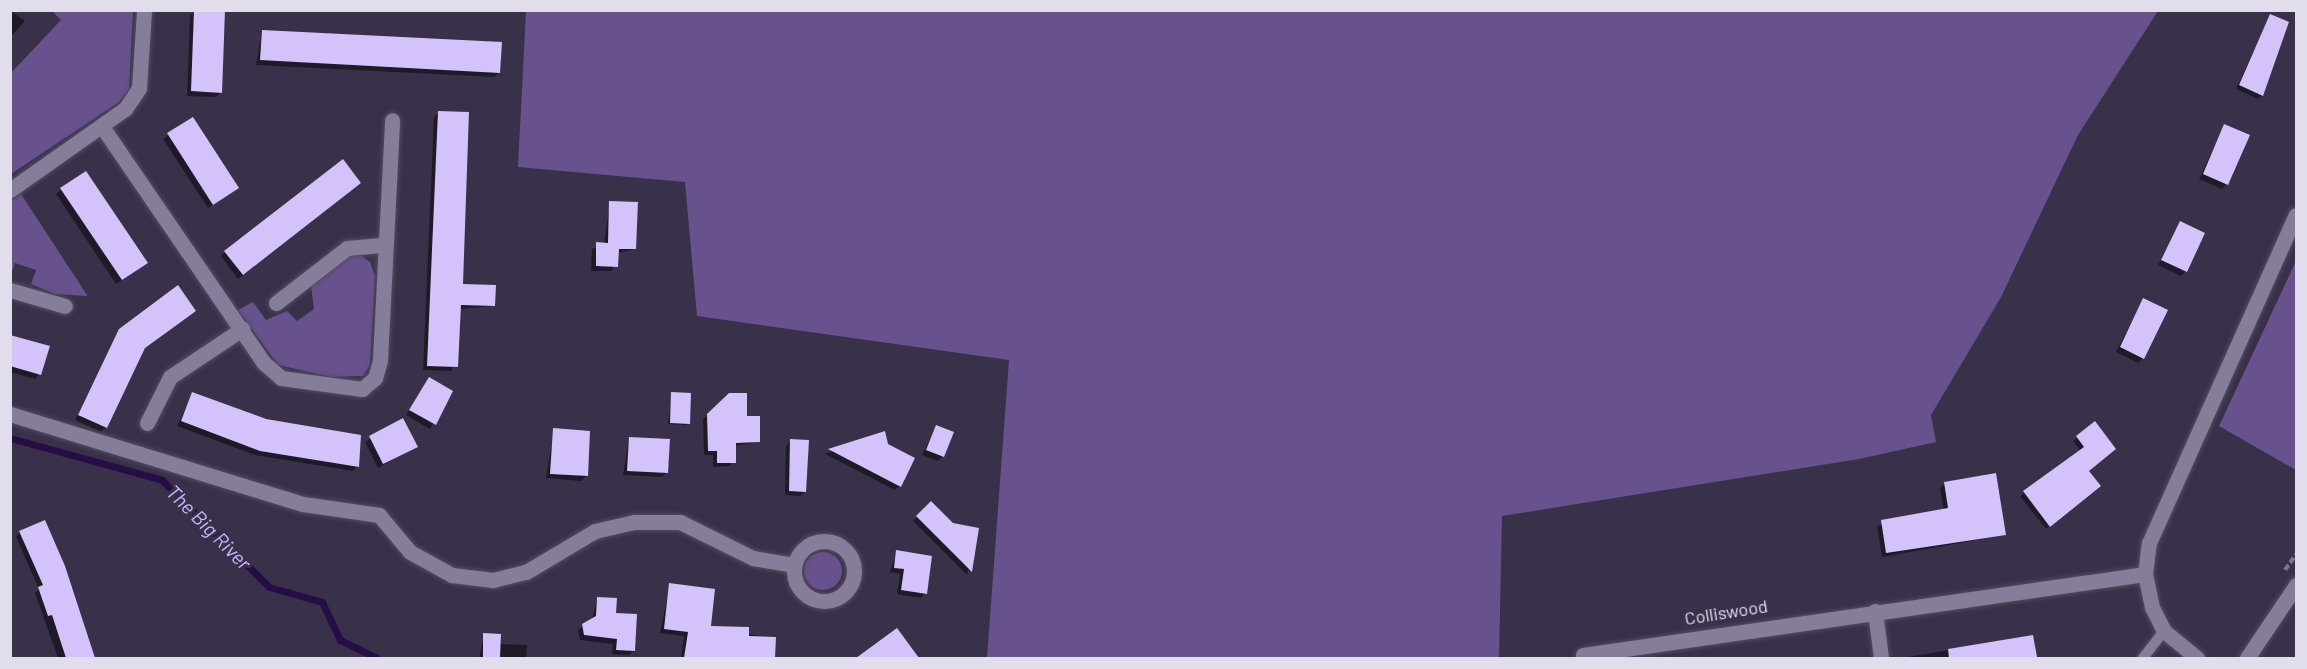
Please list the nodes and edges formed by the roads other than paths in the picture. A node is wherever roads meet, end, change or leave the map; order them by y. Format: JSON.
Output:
{"nodes":[{"id":1,"x":144,"y":10,"type":"edge"},
{"id":2,"x":392,"y":120,"type":"dead end"},
{"id":3,"x":103,"y":128,"type":"junction"},
{"id":4,"x":10,"y":190,"type":"edge"},
{"id":5,"x":2296,"y":215,"type":"edge"},
{"id":6,"x":385,"y":245,"type":"junction"},
{"id":7,"x":10,"y":290,"type":"edge"},
{"id":8,"x":276,"y":303,"type":"dead end"},
{"id":9,"x":65,"y":306,"type":"dead end"},
{"id":10,"x":242,"y":329,"type":"junction"},
{"id":11,"x":10,"y":414,"type":"edge"},
{"id":12,"x":147,"y":423,"type":"dead end"},
{"id":13,"x":795,"y":566,"type":"junction"},
{"id":14,"x":2145,"y":574,"type":"junction"},
{"id":15,"x":2296,"y":585,"type":"edge"},
{"id":16,"x":1875,"y":611,"type":"junction"},
{"id":17,"x":2163,"y":631,"type":"junction"},
{"id":18,"x":1583,"y":655,"type":"dead end"},
{"id":19,"x":1881,"y":658,"type":"edge"},
{"id":20,"x":2143,"y":658,"type":"edge"},
{"id":21,"x":2197,"y":658,"type":"edge"},
{"id":22,"x":2247,"y":658,"type":"edge"}],
"edges":[{"from":1,"to":3,"type":"street"},
{"from":2,"to":6,"type":"street"},
{"from":3,"to":4,"type":"street"},
{"from":3,"to":10,"type":"street"},
{"from":5,"to":14,"type":"street"},
{"from":6,"to":8,"type":"street"},
{"from":6,"to":10,"type":"street"},
{"from":7,"to":9,"type":"street"},
{"from":10,"to":12,"type":"street"},
{"from":11,"to":13,"type":"street"},
{"from":13,"to":13,"type":"street"},
{"from":14,"to":16,"type":"street","name":"Colliswood"},
{"from":14,"to":17,"type":"street"},
{"from":15,"to":22,"type":"street"},
{"from":16,"to":18,"type":"street","name":"Colliswood"},
{"from":16,"to":19,"type":"street"},
{"from":17,"to":20,"type":"lane"},
{"from":17,"to":21,"type":"street"}]}
